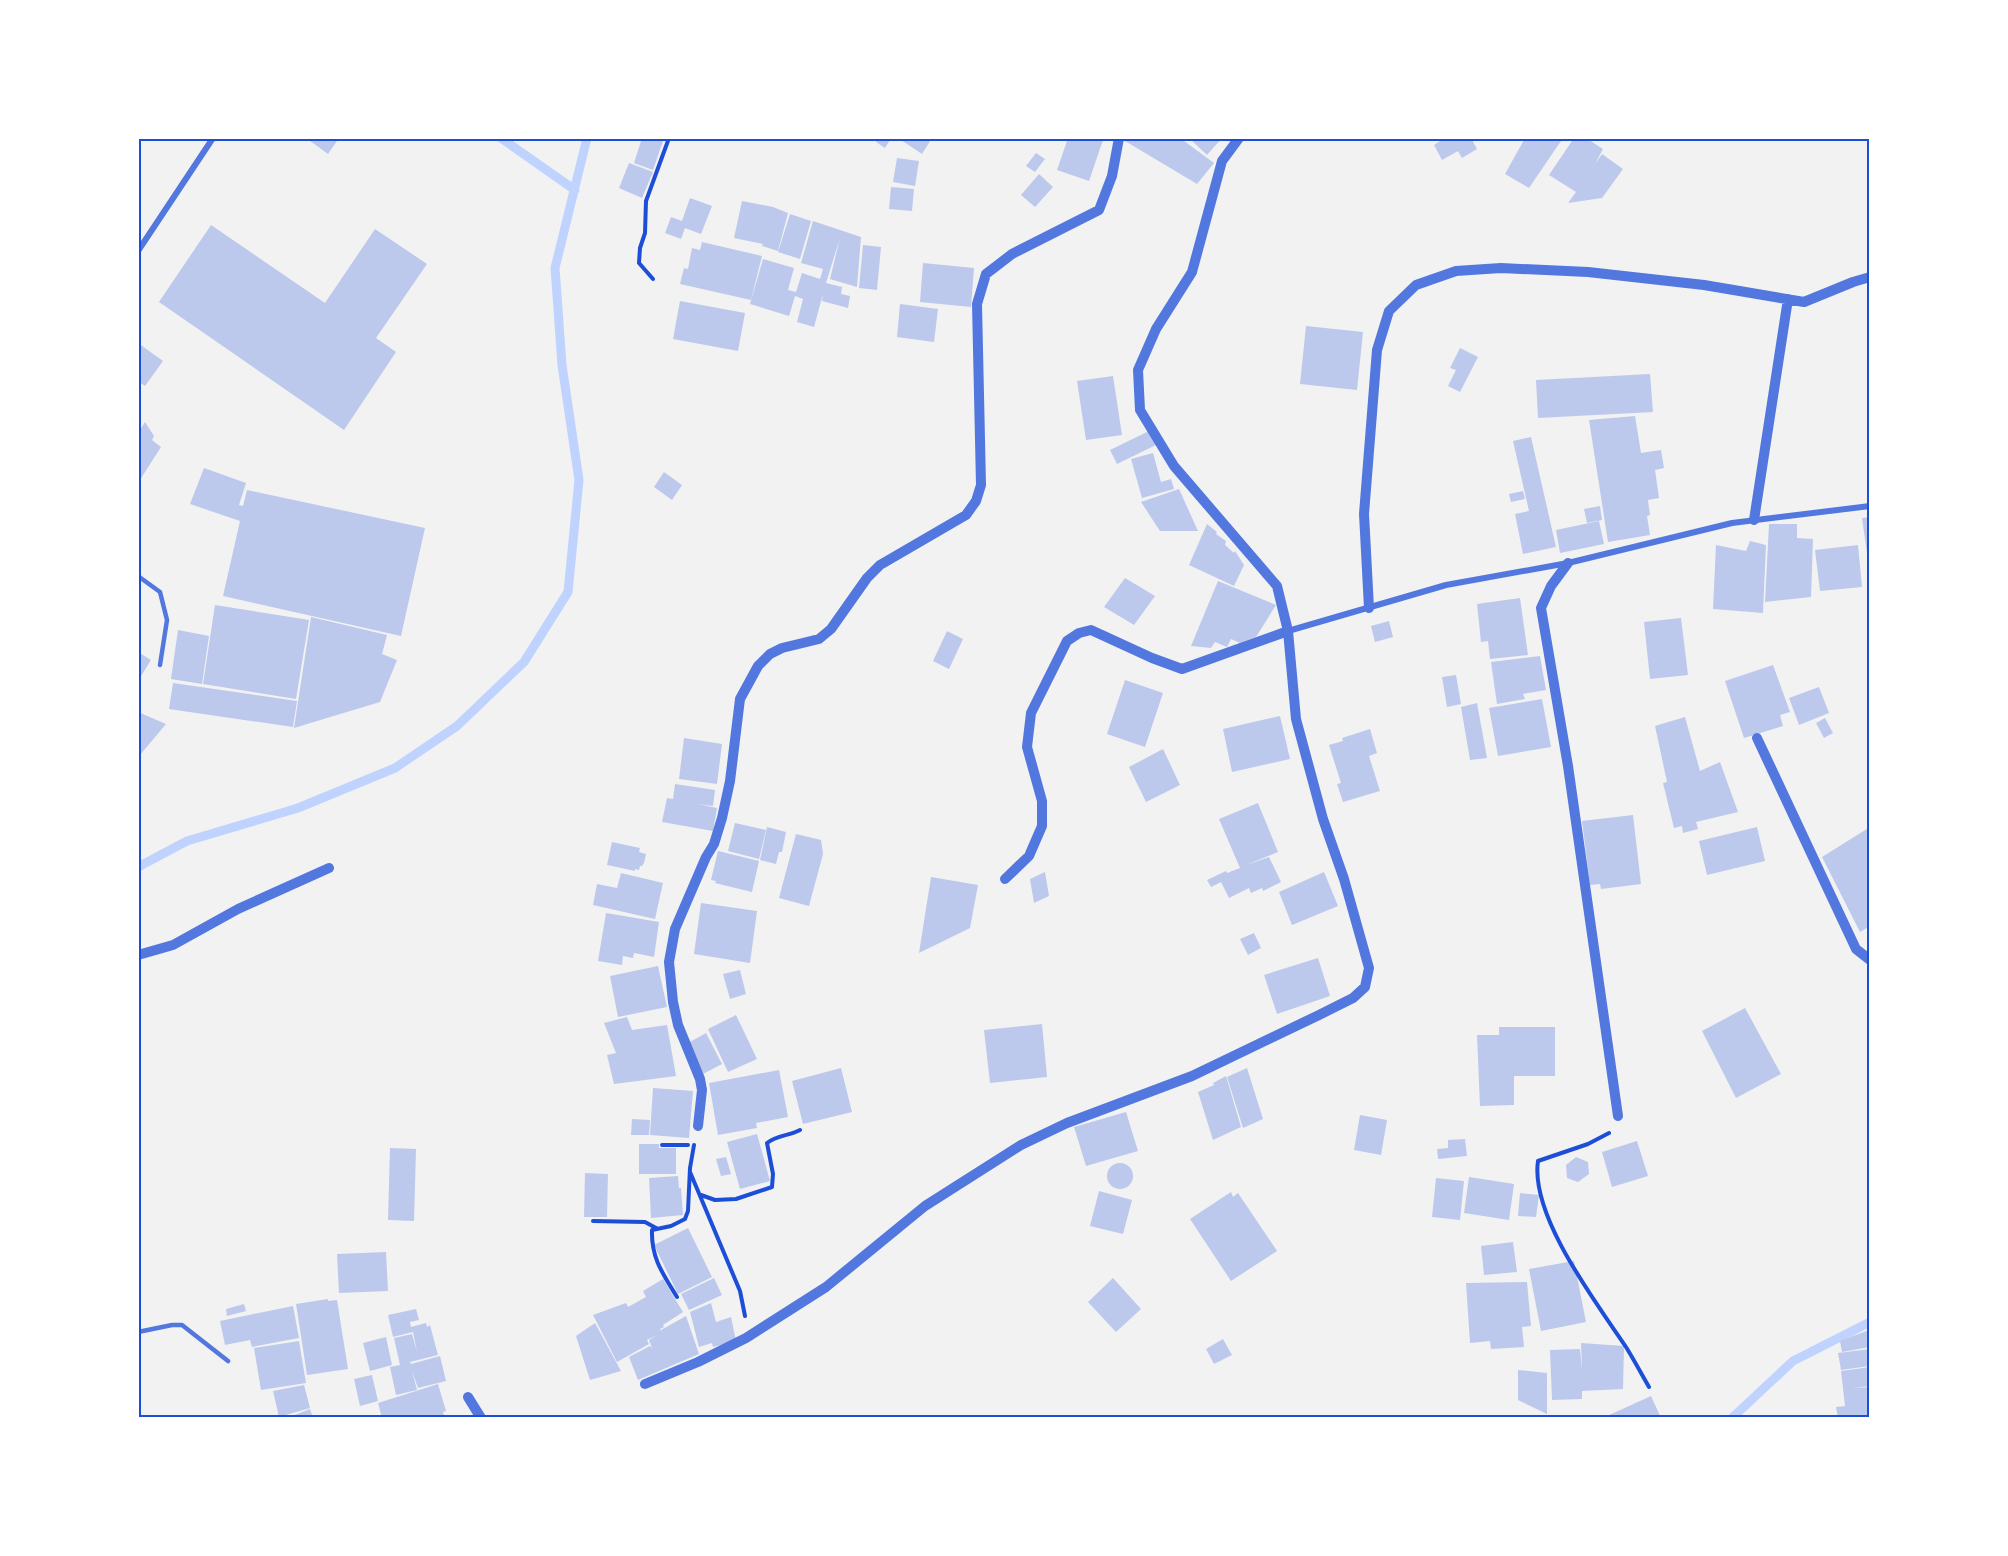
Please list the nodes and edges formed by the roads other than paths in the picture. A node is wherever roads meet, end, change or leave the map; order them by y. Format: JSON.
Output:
{"nodes":[{"id":1,"x":213,"y":138,"type":"edge"},
{"id":2,"x":1119,"y":138,"type":"edge"},
{"id":3,"x":1244,"y":138,"type":"edge"},
{"id":4,"x":1236,"y":142,"type":"edge"},
{"id":5,"x":138,"y":251,"type":"edge"},
{"id":6,"x":1870,"y":277,"type":"edge"},
{"id":7,"x":1788,"y":299,"type":"junction"},
{"id":8,"x":1870,"y":506,"type":"edge"},
{"id":9,"x":1754,"y":520,"type":"junction"},
{"id":10,"x":1568,"y":563,"type":"junction"},
{"id":11,"x":138,"y":576,"type":"edge"},
{"id":12,"x":1369,"y":608,"type":"junction"},
{"id":13,"x":1288,"y":631,"type":"junction"},
{"id":14,"x":160,"y":665,"type":"dead end"},
{"id":15,"x":1757,"y":738,"type":"dead end"},
{"id":16,"x":329,"y":868,"type":"dead end"},
{"id":17,"x":1005,"y":879,"type":"dead end"},
{"id":18,"x":138,"y":955,"type":"edge"},
{"id":19,"x":1870,"y":960,"type":"edge"},
{"id":20,"x":1618,"y":1116,"type":"road end"},
{"id":21,"x":698,"y":1126,"type":"road end"},
{"id":22,"x":138,"y":1332,"type":"edge"},
{"id":23,"x":228,"y":1361,"type":"dead end"},
{"id":24,"x":645,"y":1384,"type":"dead end"},
{"id":25,"x":468,"y":1397,"type":"dead end"},
{"id":26,"x":481,"y":1418,"type":"edge"}],
"edges":[{"from":1,"to":5,"type":"street"},
{"from":2,"to":21,"type":"street"},
{"from":3,"to":4,"type":"street"},
{"from":4,"to":13,"type":"street"},
{"from":6,"to":7,"type":"street"},
{"from":7,"to":9,"type":"street"},
{"from":7,"to":12,"type":"street"},
{"from":8,"to":9,"type":"street"},
{"from":9,"to":10,"type":"street"},
{"from":10,"to":12,"type":"street"},
{"from":10,"to":20,"type":"street"},
{"from":11,"to":14,"type":"lane"},
{"from":12,"to":13,"type":"street"},
{"from":13,"to":17,"type":"street"},
{"from":13,"to":24,"type":"street"},
{"from":15,"to":19,"type":"street"},
{"from":16,"to":18,"type":"street"},
{"from":22,"to":23,"type":"lane"},
{"from":25,"to":26,"type":"street"}]}
